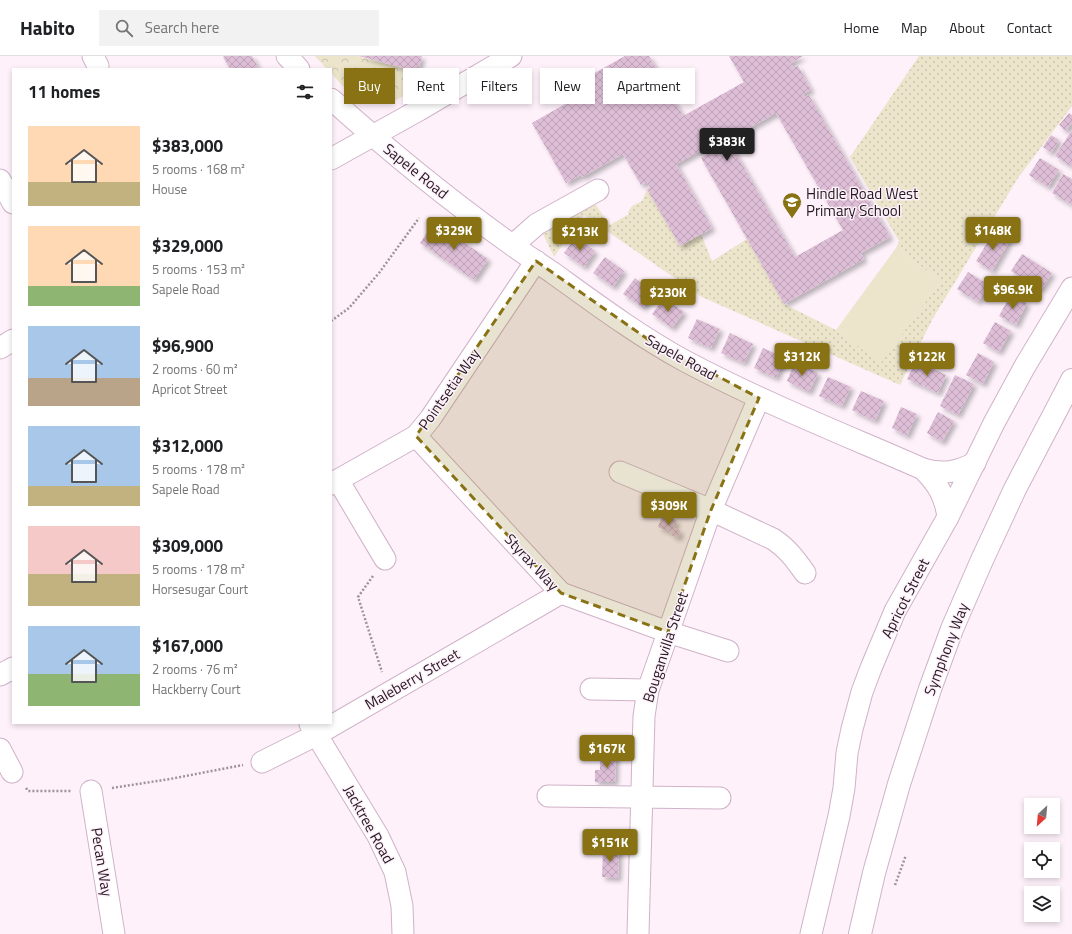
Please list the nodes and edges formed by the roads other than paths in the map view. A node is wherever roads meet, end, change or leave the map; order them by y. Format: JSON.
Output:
{"nodes":[{"id":1,"x":287,"y":56,"type":"edge"},
{"id":2,"x":511,"y":56,"type":"edge"},
{"id":3,"x":298,"y":68,"type":"edge"},
{"id":4,"x":332,"y":100,"type":"edge"},
{"id":5,"x":372,"y":136,"type":"junction"},
{"id":6,"x":332,"y":158,"type":"edge"},
{"id":7,"x":0,"y":180,"type":"edge"},
{"id":8,"x":598,"y":190,"type":"dead end"},
{"id":9,"x":12,"y":201,"type":"edge"},
{"id":10,"x":512,"y":246,"type":"junction"},
{"id":11,"x":536,"y":261,"type":"junction"},
{"id":12,"x":1072,"y":288,"type":"edge"},
{"id":13,"x":12,"y":341,"type":"edge"},
{"id":14,"x":0,"y":348,"type":"edge"},
{"id":15,"x":1072,"y":380,"type":"edge"},
{"id":16,"x":759,"y":398,"type":"junction"},
{"id":17,"x":416,"y":436,"type":"junction"},
{"id":18,"x":975,"y":463,"type":"junction"},
{"id":19,"x":923,"y":469,"type":"junction"},
{"id":20,"x":620,"y":472,"type":"dead end"},
{"id":21,"x":335,"y":482,"type":"edge"},
{"id":22,"x":711,"y":510,"type":"junction"},
{"id":23,"x":948,"y":517,"type":"junction"},
{"id":24,"x":385,"y":559,"type":"road end"},
{"id":25,"x":805,"y":573,"type":"dead end"},
{"id":26,"x":561,"y":593,"type":"junction"},
{"id":27,"x":668,"y":632,"type":"junction"},
{"id":28,"x":728,"y":651,"type":"dead end"},
{"id":29,"x":12,"y":669,"type":"edge"},
{"id":30,"x":0,"y":675,"type":"edge"},
{"id":31,"x":592,"y":689,"type":"dead end"},
{"id":32,"x":648,"y":690,"type":"junction"},
{"id":33,"x":332,"y":720,"type":"edge"},
{"id":34,"x":323,"y":724,"type":"edge"},
{"id":35,"x":313,"y":729,"type":"edge"},
{"id":36,"x":0,"y":749,"type":"edge"},
{"id":37,"x":262,"y":762,"type":"road end"},
{"id":38,"x":12,"y":772,"type":"road end"},
{"id":39,"x":91,"y":791,"type":"road end"},
{"id":40,"x":548,"y":796,"type":"dead end"},
{"id":41,"x":642,"y":797,"type":"junction"},
{"id":42,"x":720,"y":798,"type":"dead end"},
{"id":43,"x":809,"y":932,"type":"edge"},
{"id":44,"x":114,"y":934,"type":"edge"},
{"id":45,"x":403,"y":934,"type":"edge"},
{"id":46,"x":638,"y":934,"type":"edge"},
{"id":47,"x":860,"y":934,"type":"edge"}],
"edges":[{"from":1,"to":3,"type":"street"},
{"from":2,"to":5,"type":"street"},
{"from":4,"to":5,"type":"street","name":"Sapele Road"},
{"from":5,"to":6,"type":"street"},
{"from":5,"to":10,"type":"street","name":"Sapele Road"},
{"from":7,"to":9,"type":"street"},
{"from":8,"to":10,"type":"street"},
{"from":10,"to":11,"type":"street","name":"Sapele Road"},
{"from":11,"to":16,"type":"street","name":"Sapele Road"},
{"from":11,"to":17,"type":"street","name":"Pointsetia Way"},
{"from":12,"to":18,"type":"street","name":"Apricot Street"},
{"from":13,"to":14,"type":"street"},
{"from":15,"to":47,"type":"main road","name":"Symphony Way"},
{"from":16,"to":19,"type":"street","name":"Sapele Road"},
{"from":16,"to":22,"type":"street","name":"Bouganvilla Street"},
{"from":17,"to":21,"type":"street","name":"Pointsetia Way"},
{"from":17,"to":26,"type":"street","name":"Styrax Way"},
{"from":18,"to":19,"type":"street","name":"Sapele Road"},
{"from":18,"to":23,"type":"street","name":"Apricot Street"},
{"from":19,"to":23,"type":"street","name":"Sapele Road"},
{"from":20,"to":22,"type":"street"},
{"from":21,"to":24,"type":"street"},
{"from":22,"to":25,"type":"street"},
{"from":22,"to":27,"type":"street","name":"Bouganvilla Street"},
{"from":23,"to":43,"type":"street","name":"Apricot Street"},
{"from":26,"to":27,"type":"street","name":"Styrax Way"},
{"from":26,"to":33,"type":"street","name":"Maleberry Street"},
{"from":27,"to":28,"type":"street","name":"Styrax Way"},
{"from":27,"to":32,"type":"street","name":"Bouganvilla Street"},
{"from":29,"to":30,"type":"street"},
{"from":31,"to":32,"type":"street"},
{"from":32,"to":41,"type":"street","name":"Bouganvilla Street"},
{"from":34,"to":35,"type":"street","name":"Maleberry Street"},
{"from":35,"to":37,"type":"street","name":"Maleberry Street"},
{"from":35,"to":45,"type":"street","name":"Jacktree Road"},
{"from":36,"to":38,"type":"street"},
{"from":39,"to":44,"type":"street","name":"Pecan Way"},
{"from":40,"to":41,"type":"street"},
{"from":41,"to":42,"type":"street"},
{"from":41,"to":46,"type":"street","name":"Bouganvilla Street"}]}
